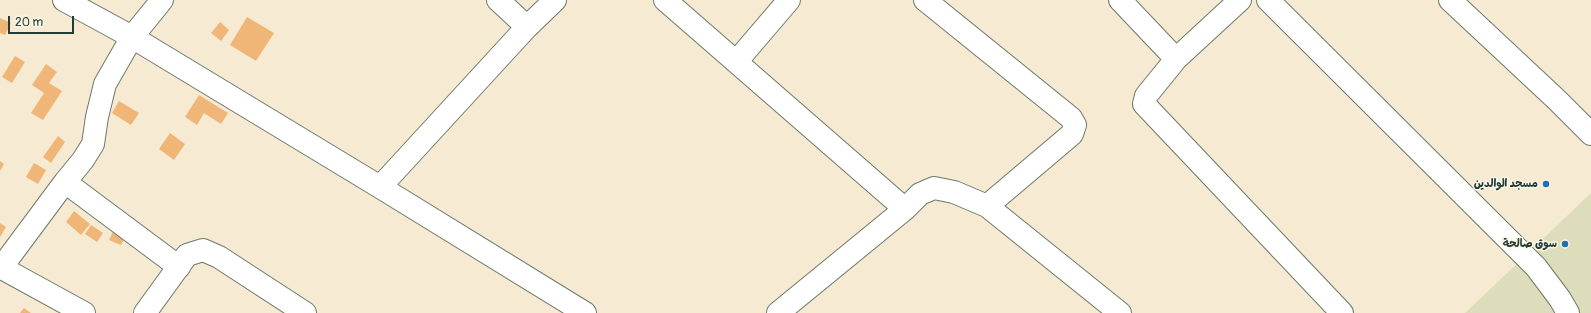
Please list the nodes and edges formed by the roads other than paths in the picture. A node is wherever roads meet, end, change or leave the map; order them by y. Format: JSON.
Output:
{"nodes":[{"id":1,"x":64,"y":0,"type":"edge"},
{"id":2,"x":162,"y":0,"type":"edge"},
{"id":3,"x":498,"y":0,"type":"edge"},
{"id":4,"x":555,"y":0,"type":"edge"},
{"id":5,"x":664,"y":0,"type":"edge"},
{"id":6,"x":789,"y":0,"type":"edge"},
{"id":7,"x":925,"y":0,"type":"edge"},
{"id":8,"x":1120,"y":0,"type":"edge"},
{"id":9,"x":1240,"y":0,"type":"edge"},
{"id":10,"x":1268,"y":0,"type":"edge"},
{"id":11,"x":1450,"y":0,"type":"edge"},
{"id":12,"x":527,"y":27,"type":"junction"},
{"id":13,"x":132,"y":37,"type":"junction"},
{"id":14,"x":1176,"y":59,"type":"junction"},
{"id":15,"x":736,"y":62,"type":"junction"},
{"id":16,"x":1591,"y":134,"type":"edge"},
{"id":17,"x":65,"y":182,"type":"junction"},
{"id":18,"x":380,"y":187,"type":"junction"},
{"id":19,"x":987,"y":206,"type":"junction"},
{"id":20,"x":905,"y":209,"type":"junction"},
{"id":21,"x":1,"y":267,"type":"edge"},
{"id":22,"x":179,"y":267,"type":"junction"},
{"id":23,"x":84,"y":313,"type":"edge"},
{"id":24,"x":145,"y":313,"type":"edge"},
{"id":25,"x":305,"y":313,"type":"edge"},
{"id":26,"x":585,"y":313,"type":"edge"},
{"id":27,"x":778,"y":313,"type":"edge"},
{"id":28,"x":1120,"y":313,"type":"edge"},
{"id":29,"x":1342,"y":313,"type":"edge"},
{"id":30,"x":1568,"y":313,"type":"edge"}],
"edges":[{"from":1,"to":13,"type":"street"},
{"from":2,"to":13,"type":"street"},
{"from":3,"to":12,"type":"street"},
{"from":4,"to":12,"type":"street"},
{"from":5,"to":15,"type":"street"},
{"from":6,"to":15,"type":"street"},
{"from":7,"to":19,"type":"street"},
{"from":8,"to":14,"type":"street"},
{"from":9,"to":14,"type":"street"},
{"from":10,"to":30,"type":"street"},
{"from":11,"to":16,"type":"street"},
{"from":12,"to":18,"type":"street"},
{"from":13,"to":17,"type":"street"},
{"from":13,"to":18,"type":"street"},
{"from":14,"to":29,"type":"street"},
{"from":15,"to":20,"type":"street"},
{"from":17,"to":21,"type":"street"},
{"from":17,"to":22,"type":"street"},
{"from":18,"to":26,"type":"street"},
{"from":19,"to":20,"type":"street"},
{"from":19,"to":28,"type":"street"},
{"from":20,"to":27,"type":"street"},
{"from":21,"to":23,"type":"street"},
{"from":22,"to":24,"type":"street"},
{"from":22,"to":25,"type":"street"}]}
